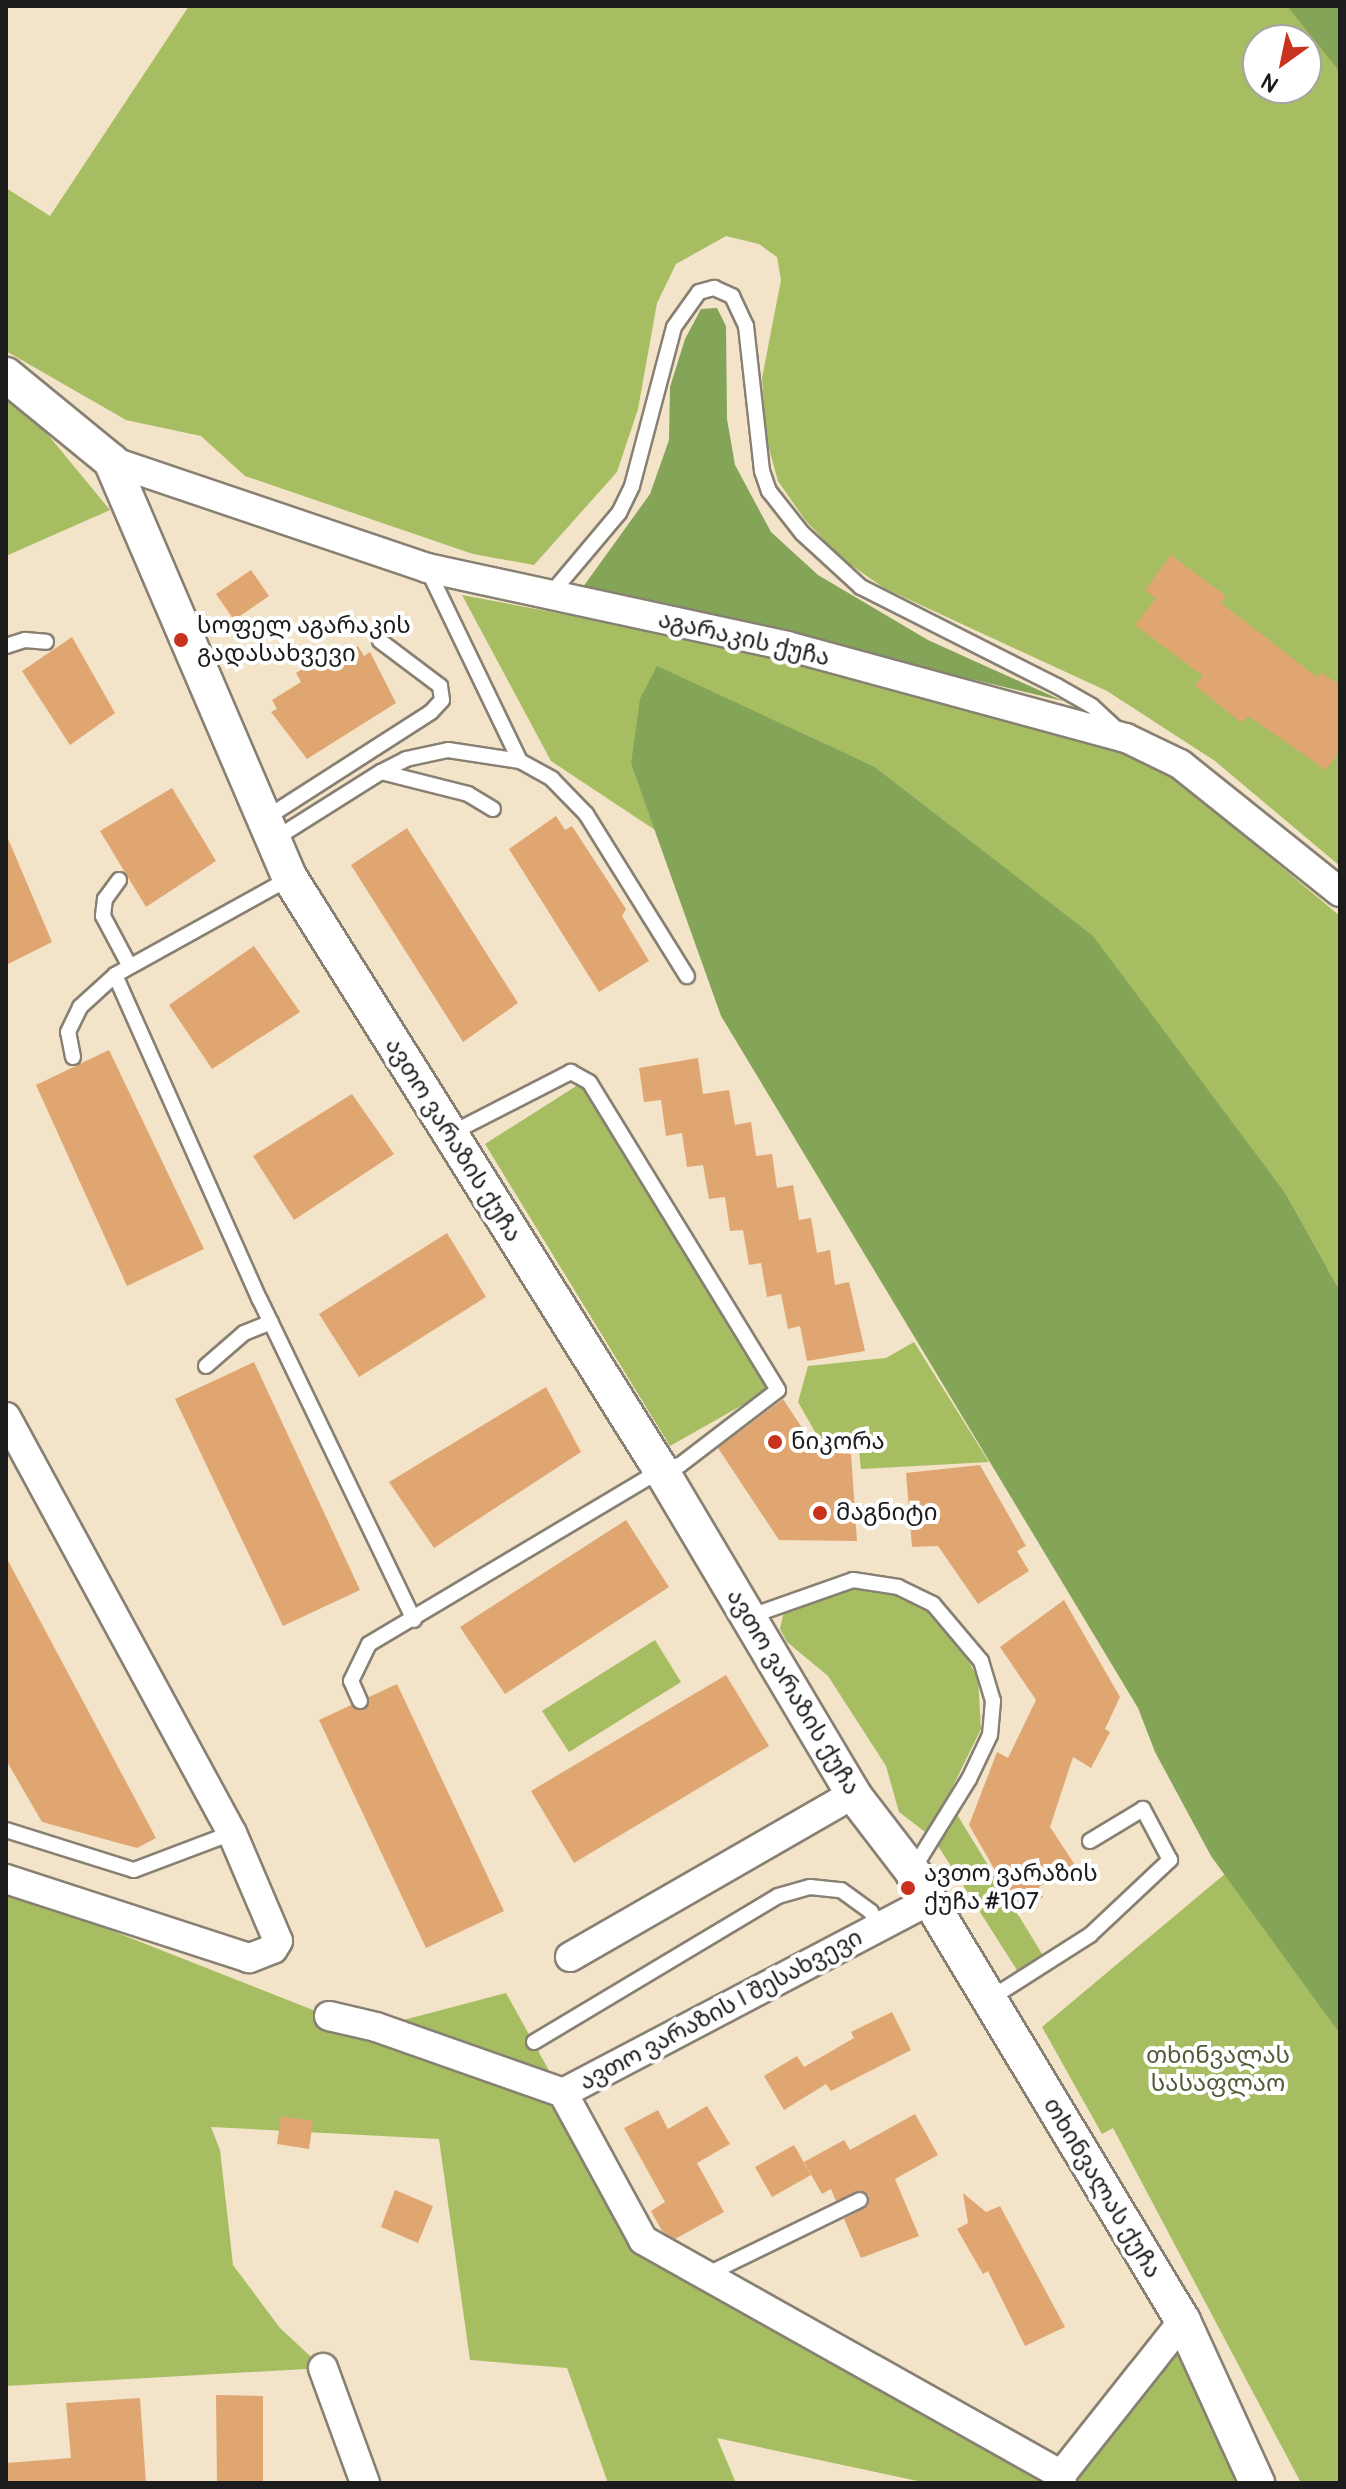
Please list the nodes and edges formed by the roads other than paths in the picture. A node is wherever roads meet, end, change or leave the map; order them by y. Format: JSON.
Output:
{"nodes":[{"id":1,"x":6,"y":375,"type":"edge"},
{"id":2,"x":111,"y":461,"type":"junction"},
{"id":3,"x":427,"y":568,"type":"junction"},
{"id":4,"x":548,"y":596,"type":"junction"},
{"id":5,"x":380,"y":641,"type":"dead end"},
{"id":6,"x":46,"y":642,"type":"dead end"},
{"id":7,"x":6,"y":646,"type":"edge"},
{"id":8,"x":1126,"y":738,"type":"junction"},
{"id":9,"x":520,"y":761,"type":"junction"},
{"id":10,"x":381,"y":772,"type":"junction"},
{"id":11,"x":493,"y":809,"type":"dead end"},
{"id":12,"x":266,"y":831,"type":"junction"},
{"id":13,"x":290,"y":878,"type":"junction"},
{"id":14,"x":119,"y":880,"type":"dead end"},
{"id":15,"x":1340,"y":892,"type":"edge"},
{"id":16,"x":129,"y":965,"type":"junction"},
{"id":17,"x":115,"y":975,"type":"junction"},
{"id":18,"x":687,"y":976,"type":"dead end"},
{"id":19,"x":73,"y":1057,"type":"dead end"},
{"id":20,"x":450,"y":1134,"type":"junction"},
{"id":21,"x":271,"y":1322,"type":"junction"},
{"id":22,"x":206,"y":1366,"type":"dead end"},
{"id":23,"x":6,"y":1417,"type":"edge"},
{"id":24,"x":661,"y":1470,"type":"junction"},
{"id":25,"x":747,"y":1617,"type":"junction"},
{"id":26,"x":414,"y":1620,"type":"junction"},
{"id":27,"x":360,"y":1701,"type":"dead end"},
{"id":28,"x":853,"y":1794,"type":"junction"},
{"id":29,"x":6,"y":1830,"type":"edge"},
{"id":30,"x":232,"y":1833,"type":"junction"},
{"id":31,"x":1090,"y":1841,"type":"dead end"},
{"id":32,"x":912,"y":1871,"type":"junction"},
{"id":33,"x":6,"y":1879,"type":"edge"},
{"id":34,"x":928,"y":1901,"type":"junction"},
{"id":35,"x":879,"y":1927,"type":"junction"},
{"id":36,"x":570,"y":1957,"type":"dead end"},
{"id":37,"x":988,"y":2000,"type":"junction"},
{"id":38,"x":329,"y":2016,"type":"dead end"},
{"id":39,"x":534,"y":2042,"type":"dead end"},
{"id":40,"x":563,"y":2093,"type":"junction"},
{"id":41,"x":860,"y":2200,"type":"dead end"},
{"id":42,"x":706,"y":2275,"type":"junction"},
{"id":43,"x":1183,"y":2321,"type":"junction"},
{"id":44,"x":323,"y":2368,"type":"dead end"},
{"id":45,"x":1061,"y":2479,"type":"edge"},
{"id":46,"x":365,"y":2483,"type":"edge"},
{"id":47,"x":1257,"y":2483,"type":"edge"}],
"edges":[{"from":1,"to":2,"type":"street","name":"ავთო ვარაზის ქუჩა"},
{"from":2,"to":3,"type":"street","name":"აგარაკის ქუჩა"},
{"from":2,"to":12,"type":"street","name":"ავთო ვარაზის ქუჩა"},
{"from":3,"to":4,"type":"street","name":"აგარაკის ქუჩა"},
{"from":3,"to":9,"type":"lane"},
{"from":4,"to":8,"type":"street","name":"აგარაკის ქუჩა"},
{"from":4,"to":8,"type":"lane"},
{"from":5,"to":12,"type":"lane"},
{"from":6,"to":7,"type":"lane"},
{"from":8,"to":15,"type":"street","name":"აგარაკის ქუჩა"},
{"from":9,"to":10,"type":"lane"},
{"from":9,"to":18,"type":"lane"},
{"from":10,"to":11,"type":"lane"},
{"from":10,"to":12,"type":"lane"},
{"from":12,"to":13,"type":"street","name":"ავთო ვარაზის ქუჩა"},
{"from":13,"to":16,"type":"lane"},
{"from":13,"to":20,"type":"street","name":"ავთო ვარაზის ქუჩა"},
{"from":14,"to":16,"type":"lane"},
{"from":16,"to":17,"type":"lane"},
{"from":17,"to":19,"type":"lane"},
{"from":17,"to":21,"type":"lane"},
{"from":20,"to":24,"type":"street","name":"ავთო ვარაზის ქუჩა"},
{"from":20,"to":24,"type":"lane"},
{"from":21,"to":22,"type":"lane"},
{"from":21,"to":26,"type":"lane"},
{"from":23,"to":30,"type":"street"},
{"from":24,"to":25,"type":"street","name":"ავთო ვარაზის ქუჩა"},
{"from":24,"to":26,"type":"lane"},
{"from":25,"to":28,"type":"street","name":"ავთო ვარაზის ქუჩა"},
{"from":25,"to":32,"type":"lane"},
{"from":26,"to":27,"type":"lane"},
{"from":28,"to":32,"type":"street","name":"ავთო ვარაზის ქუჩა"},
{"from":28,"to":36,"type":"street"},
{"from":29,"to":30,"type":"lane"},
{"from":30,"to":33,"type":"street"},
{"from":31,"to":37,"type":"lane"},
{"from":32,"to":34,"type":"street","name":"ავთო ვარაზის ქუჩა"},
{"from":34,"to":35,"type":"street","name":"ავთო ვარაზის I შესახვევი"},
{"from":34,"to":37,"type":"street","name":"თხინვალას ქუჩა"},
{"from":35,"to":39,"type":"lane"},
{"from":35,"to":40,"type":"street","name":"ავთო ვარაზის I შესახვევი"},
{"from":37,"to":43,"type":"street","name":"თხინვალას ქუჩა"},
{"from":38,"to":40,"type":"street","name":"ავთო ვარაზის I შესახვევი"},
{"from":40,"to":42,"type":"street"},
{"from":41,"to":42,"type":"lane"},
{"from":42,"to":45,"type":"street"},
{"from":43,"to":45,"type":"street"},
{"from":43,"to":47,"type":"street","name":"თხინვალას ქუჩა"},
{"from":44,"to":46,"type":"street"}]}
